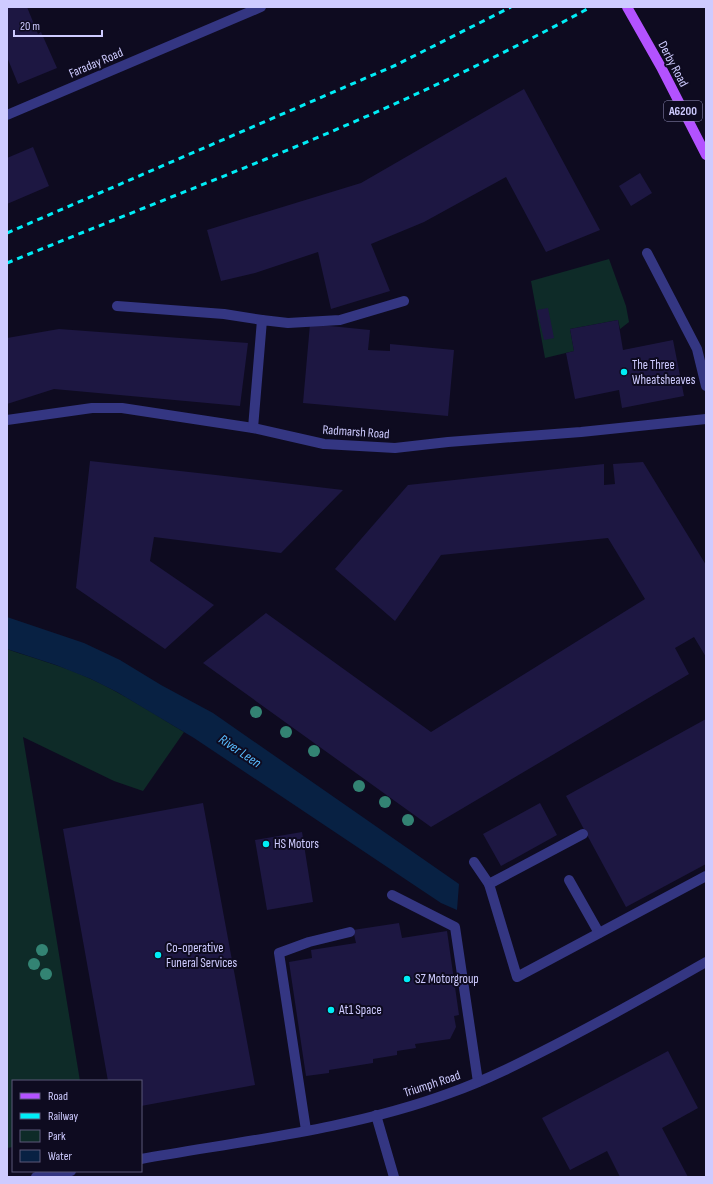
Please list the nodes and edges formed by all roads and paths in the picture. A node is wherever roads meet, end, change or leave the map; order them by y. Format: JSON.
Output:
{"nodes":[{"id":1,"x":261,"y":7,"type":"edge"},
{"id":2,"x":627,"y":7,"type":"edge"},
{"id":3,"x":7,"y":116,"type":"edge"},
{"id":4,"x":706,"y":156,"type":"edge"},
{"id":5,"x":646,"y":253,"type":"dead end"},
{"id":6,"x":404,"y":301,"type":"dead end"},
{"id":7,"x":117,"y":306,"type":"dead end"},
{"id":8,"x":262,"y":320,"type":"junction"},
{"id":9,"x":706,"y":386,"type":"edge"},
{"id":10,"x":706,"y":419,"type":"edge"},
{"id":11,"x":7,"y":420,"type":"edge"},
{"id":12,"x":253,"y":428,"type":"junction"},
{"id":13,"x":583,"y":834,"type":"dead end"},
{"id":14,"x":474,"y":862,"type":"dead end"},
{"id":15,"x":706,"y":876,"type":"edge"},
{"id":16,"x":569,"y":880,"type":"dead end"},
{"id":17,"x":489,"y":884,"type":"junction"},
{"id":18,"x":392,"y":895,"type":"dead end"},
{"id":19,"x":350,"y":932,"type":"dead end"},
{"id":20,"x":599,"y":932,"type":"junction"},
{"id":21,"x":706,"y":962,"type":"edge"},
{"id":22,"x":478,"y":1082,"type":"junction"},
{"id":23,"x":376,"y":1115,"type":"junction"},
{"id":24,"x":306,"y":1130,"type":"junction"},
{"id":25,"x":142,"y":1159,"type":"edge"},
{"id":26,"x":65,"y":1172,"type":"edge"},
{"id":27,"x":36,"y":1177,"type":"edge"},
{"id":28,"x":394,"y":1177,"type":"edge"}],
"edges":[{"from":1,"to":3,"type":"street","name":"Faraday Road"},
{"from":2,"to":4,"type":"main road","name":"Derby Road","number":"A6200"},
{"from":5,"to":9,"type":"street"},
{"from":6,"to":8,"type":"street"},
{"from":7,"to":8,"type":"street"},
{"from":8,"to":12,"type":"street"},
{"from":10,"to":12,"type":"street","name":"Radmarsh Road"},
{"from":11,"to":12,"type":"street","name":"Radmarsh Road"},
{"from":13,"to":17,"type":"street"},
{"from":14,"to":17,"type":"street"},
{"from":15,"to":20,"type":"street"},
{"from":16,"to":20,"type":"street"},
{"from":17,"to":20,"type":"street"},
{"from":18,"to":22,"type":"street"},
{"from":19,"to":24,"type":"street"},
{"from":21,"to":22,"type":"street","name":"Triumph Road"},
{"from":22,"to":23,"type":"street","name":"Triumph Road"},
{"from":23,"to":24,"type":"street","name":"Triumph Road"},
{"from":23,"to":28,"type":"street"},
{"from":24,"to":25,"type":"street","name":"Triumph Road"},
{"from":26,"to":27,"type":"street"}]}
